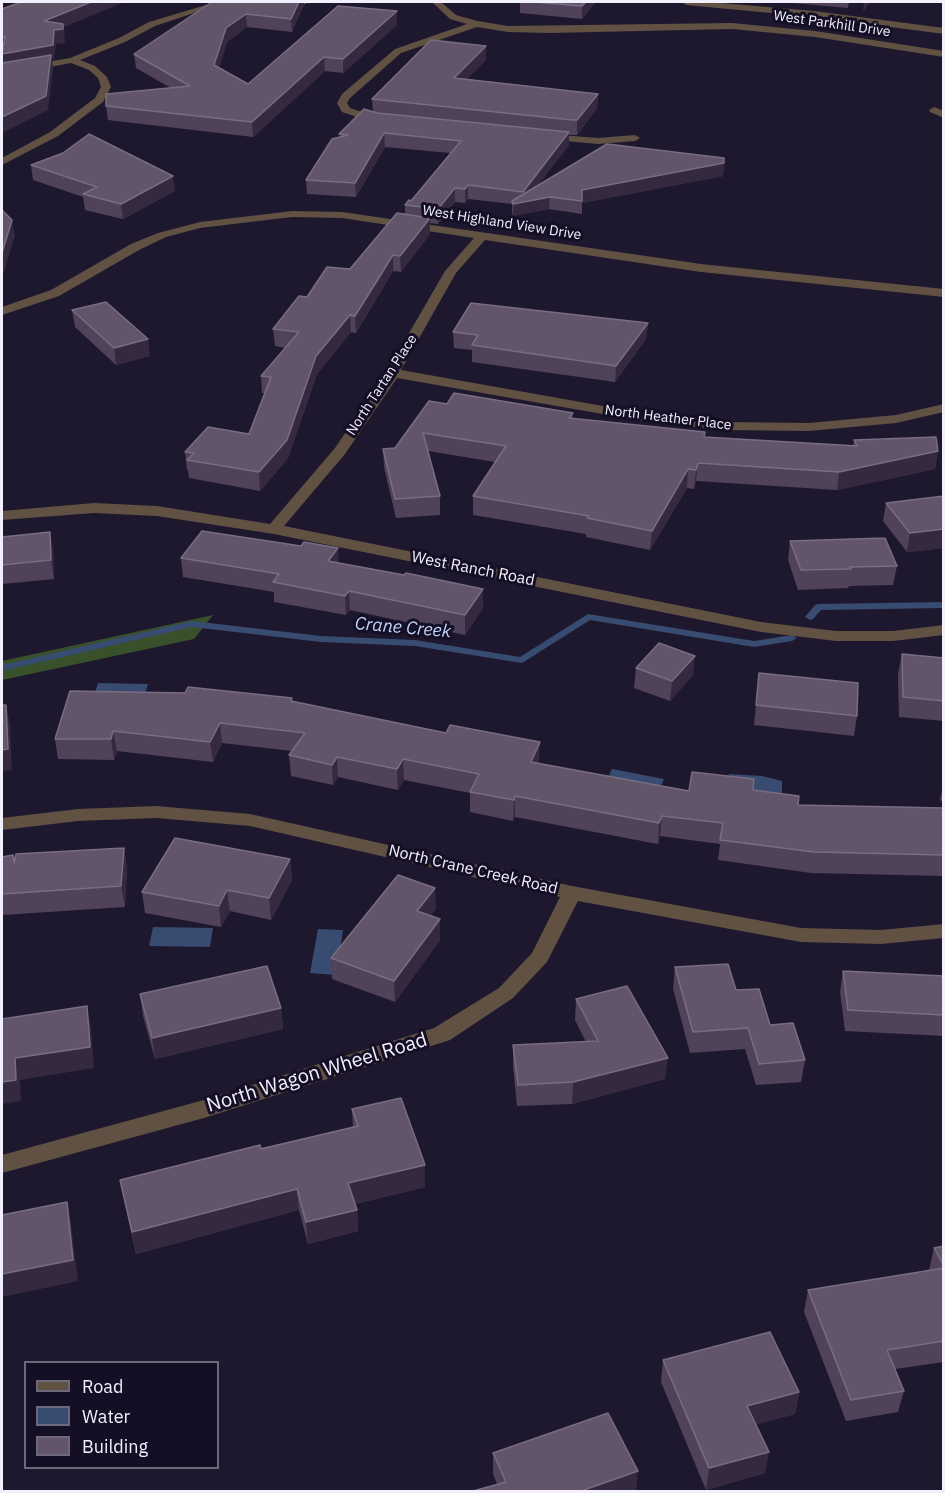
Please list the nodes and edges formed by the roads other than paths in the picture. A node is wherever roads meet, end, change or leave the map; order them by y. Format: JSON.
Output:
{"nodes":[{"id":1,"x":223,"y":2,"type":"edge"},
{"id":2,"x":436,"y":2,"type":"edge"},
{"id":3,"x":686,"y":2,"type":"edge"},
{"id":4,"x":476,"y":24,"type":"junction"},
{"id":5,"x":944,"y":31,"type":"edge"},
{"id":6,"x":944,"y":54,"type":"edge"},
{"id":7,"x":72,"y":60,"type":"junction"},
{"id":8,"x":2,"y":73,"type":"edge"},
{"id":9,"x":389,"y":122,"type":"edge"},
{"id":10,"x":536,"y":136,"type":"edge"},
{"id":11,"x":635,"y":138,"type":"dead end"},
{"id":12,"x":2,"y":162,"type":"edge"},
{"id":13,"x":482,"y":236,"type":"junction"},
{"id":14,"x":944,"y":293,"type":"edge"},
{"id":15,"x":2,"y":311,"type":"edge"},
{"id":16,"x":393,"y":373,"type":"junction"},
{"id":17,"x":944,"y":408,"type":"edge"},
{"id":18,"x":2,"y":516,"type":"edge"},
{"id":19,"x":274,"y":529,"type":"junction"},
{"id":20,"x":944,"y":630,"type":"edge"},
{"id":21,"x":2,"y":824,"type":"edge"},
{"id":22,"x":573,"y":893,"type":"junction"},
{"id":23,"x":944,"y":931,"type":"edge"},
{"id":24,"x":2,"y":1164,"type":"edge"}],
"edges":[{"from":1,"to":7,"type":"street"},
{"from":2,"to":4,"type":"street","name":"West Parkhill Drive"},
{"from":3,"to":5,"type":"street"},
{"from":4,"to":6,"type":"street","name":"West Parkhill Drive"},
{"from":4,"to":9,"type":"street"},
{"from":7,"to":8,"type":"street"},
{"from":7,"to":12,"type":"street"},
{"from":10,"to":11,"type":"street"},
{"from":13,"to":14,"type":"street","name":"West Highland View Drive"},
{"from":13,"to":15,"type":"street","name":"West Highland View Drive"},
{"from":13,"to":16,"type":"street","name":"North Tartan Place"},
{"from":16,"to":17,"type":"street","name":"North Heather Place"},
{"from":16,"to":19,"type":"street","name":"North Tartan Place"},
{"from":18,"to":19,"type":"street","name":"West Ranch Road"},
{"from":19,"to":20,"type":"street","name":"West Ranch Road"},
{"from":21,"to":22,"type":"street","name":"North Crane Creek Road"},
{"from":22,"to":23,"type":"street","name":"North Crane Creek Road"},
{"from":22,"to":24,"type":"street","name":"North Wagon Wheel Road"}]}
